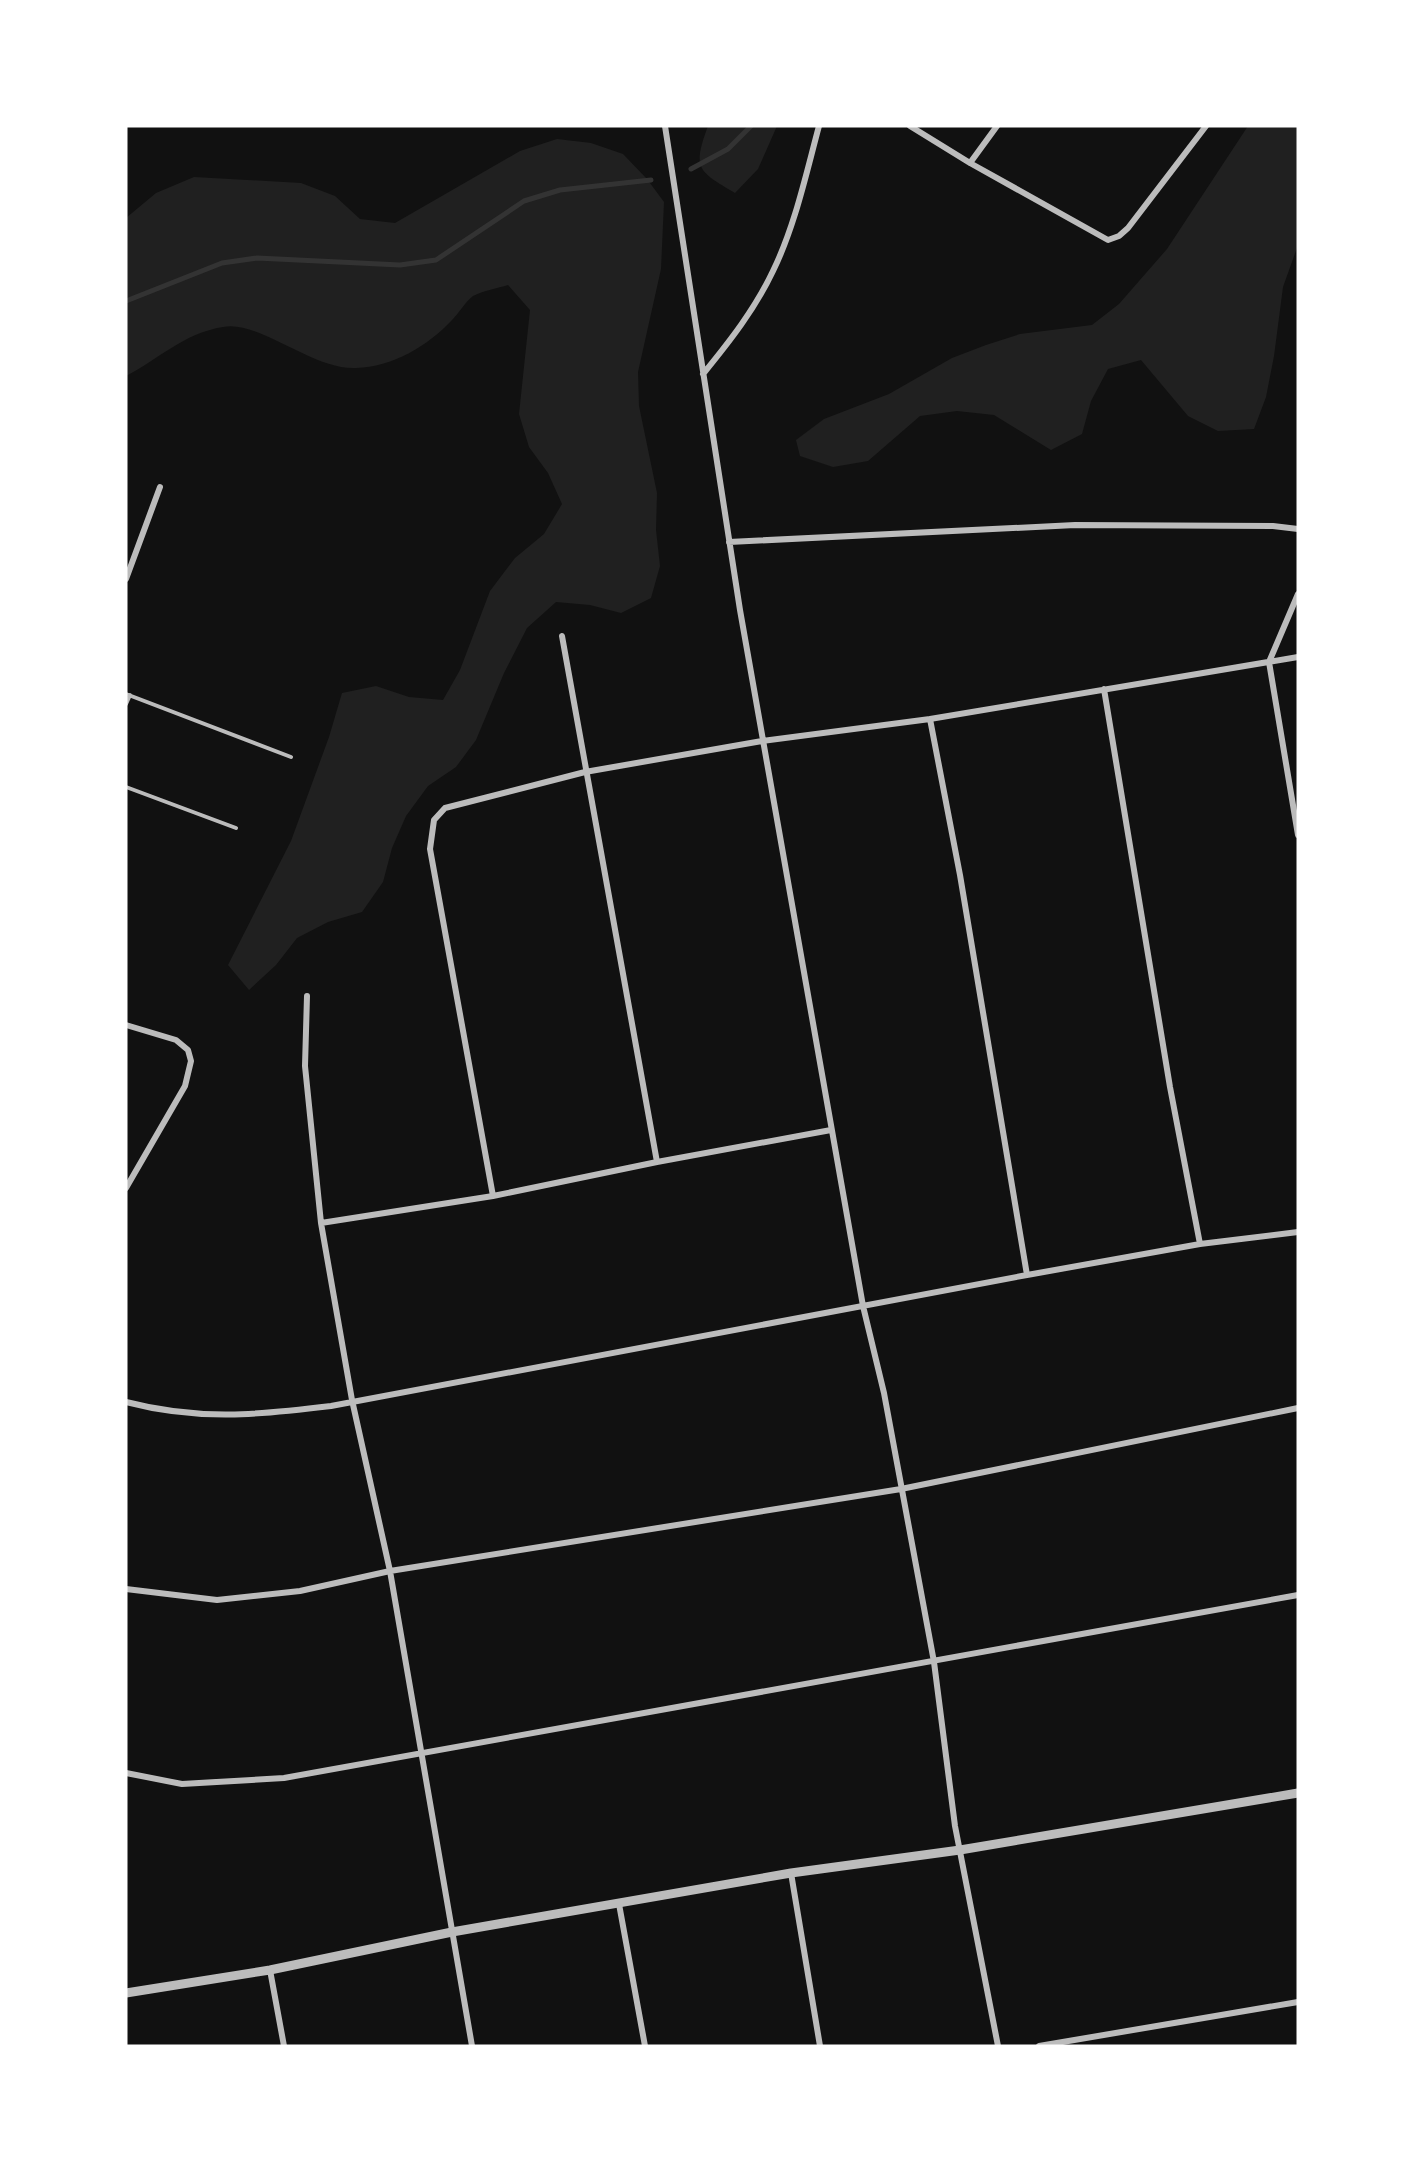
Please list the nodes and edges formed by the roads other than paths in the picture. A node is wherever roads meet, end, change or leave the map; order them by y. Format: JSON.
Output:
{"nodes":[{"id":1,"x":665,"y":126,"type":"edge"},
{"id":2,"x":819,"y":126,"type":"edge"},
{"id":3,"x":910,"y":126,"type":"edge"},
{"id":4,"x":997,"y":126,"type":"edge"},
{"id":5,"x":1206,"y":126,"type":"edge"},
{"id":6,"x":970,"y":163,"type":"junction"},
{"id":7,"x":704,"y":374,"type":"junction"},
{"id":8,"x":160,"y":487,"type":"dead end"},
{"id":9,"x":1298,"y":529,"type":"edge"},
{"id":10,"x":729,"y":542,"type":"junction"},
{"id":11,"x":126,"y":579,"type":"edge"},
{"id":12,"x":1298,"y":594,"type":"edge"},
{"id":13,"x":562,"y":636,"type":"dead end"},
{"id":14,"x":1298,"y":657,"type":"edge"},
{"id":15,"x":1269,"y":662,"type":"junction"},
{"id":16,"x":1104,"y":689,"type":"junction"},
{"id":17,"x":128,"y":694,"type":"edge"},
{"id":18,"x":126,"y":704,"type":"edge"},
{"id":19,"x":930,"y":719,"type":"junction"},
{"id":20,"x":762,"y":741,"type":"junction"},
{"id":21,"x":291,"y":757,"type":"dead end"},
{"id":22,"x":585,"y":771,"type":"junction"},
{"id":23,"x":126,"y":787,"type":"edge"},
{"id":24,"x":236,"y":828,"type":"dead end"},
{"id":25,"x":1298,"y":835,"type":"edge"},
{"id":26,"x":307,"y":996,"type":"dead end"},
{"id":27,"x":126,"y":1025,"type":"edge"},
{"id":28,"x":831,"y":1130,"type":"junction"},
{"id":29,"x":657,"y":1161,"type":"junction"},
{"id":30,"x":126,"y":1188,"type":"edge"},
{"id":31,"x":493,"y":1196,"type":"junction"},
{"id":32,"x":321,"y":1223,"type":"junction"},
{"id":33,"x":1298,"y":1232,"type":"edge"},
{"id":34,"x":1200,"y":1244,"type":"junction"},
{"id":35,"x":1027,"y":1275,"type":"junction"},
{"id":36,"x":863,"y":1306,"type":"junction"},
{"id":37,"x":352,"y":1400,"type":"junction"},
{"id":38,"x":126,"y":1401,"type":"edge"},
{"id":39,"x":1298,"y":1408,"type":"edge"},
{"id":40,"x":901,"y":1489,"type":"junction"},
{"id":41,"x":390,"y":1571,"type":"junction"},
{"id":42,"x":126,"y":1589,"type":"edge"},
{"id":43,"x":1298,"y":1595,"type":"edge"},
{"id":44,"x":934,"y":1662,"type":"junction"},
{"id":45,"x":420,"y":1752,"type":"junction"},
{"id":46,"x":126,"y":1773,"type":"edge"},
{"id":47,"x":1298,"y":1793,"type":"edge"},
{"id":48,"x":960,"y":1850,"type":"junction"},
{"id":49,"x":791,"y":1873,"type":"junction"},
{"id":50,"x":619,"y":1904,"type":"junction"},
{"id":51,"x":452,"y":1932,"type":"junction"},
{"id":52,"x":270,"y":1970,"type":"junction"},
{"id":53,"x":126,"y":1993,"type":"edge"},
{"id":54,"x":1298,"y":2002,"type":"edge"},
{"id":55,"x":284,"y":2046,"type":"edge"},
{"id":56,"x":472,"y":2046,"type":"edge"},
{"id":57,"x":645,"y":2046,"type":"edge"},
{"id":58,"x":820,"y":2046,"type":"edge"},
{"id":59,"x":998,"y":2046,"type":"edge"},
{"id":60,"x":1038,"y":2046,"type":"edge"}],
"edges":[{"from":1,"to":7,"type":"street"},
{"from":2,"to":7,"type":"street"},
{"from":3,"to":6,"type":"street"},
{"from":4,"to":6,"type":"street"},
{"from":5,"to":6,"type":"street"},
{"from":7,"to":10,"type":"street"},
{"from":8,"to":11,"type":"street"},
{"from":9,"to":10,"type":"street"},
{"from":10,"to":20,"type":"street"},
{"from":12,"to":15,"type":"street"},
{"from":13,"to":22,"type":"street"},
{"from":14,"to":15,"type":"street"},
{"from":15,"to":16,"type":"street"},
{"from":15,"to":25,"type":"street"},
{"from":16,"to":19,"type":"street"},
{"from":16,"to":34,"type":"street"},
{"from":17,"to":18,"type":"lane"},
{"from":17,"to":21,"type":"lane"},
{"from":19,"to":20,"type":"street"},
{"from":19,"to":35,"type":"street"},
{"from":20,"to":22,"type":"street"},
{"from":20,"to":28,"type":"street"},
{"from":22,"to":29,"type":"street"},
{"from":22,"to":31,"type":"street"},
{"from":23,"to":24,"type":"lane"},
{"from":26,"to":32,"type":"street"},
{"from":27,"to":30,"type":"street"},
{"from":28,"to":29,"type":"street"},
{"from":28,"to":36,"type":"street"},
{"from":29,"to":31,"type":"street"},
{"from":31,"to":32,"type":"street"},
{"from":32,"to":37,"type":"street"},
{"from":33,"to":34,"type":"street"},
{"from":34,"to":35,"type":"street"},
{"from":35,"to":36,"type":"street"},
{"from":36,"to":37,"type":"street"},
{"from":36,"to":40,"type":"street"},
{"from":37,"to":38,"type":"street"},
{"from":37,"to":41,"type":"street"},
{"from":39,"to":40,"type":"street"},
{"from":40,"to":41,"type":"street"},
{"from":40,"to":44,"type":"street"},
{"from":41,"to":42,"type":"street"},
{"from":41,"to":45,"type":"street"},
{"from":43,"to":44,"type":"street"},
{"from":44,"to":45,"type":"street"},
{"from":44,"to":48,"type":"street"},
{"from":45,"to":46,"type":"street"},
{"from":45,"to":51,"type":"street"},
{"from":47,"to":48,"type":"street"},
{"from":48,"to":49,"type":"street"},
{"from":48,"to":59,"type":"street"},
{"from":49,"to":50,"type":"street"},
{"from":49,"to":58,"type":"street"},
{"from":50,"to":51,"type":"street"},
{"from":50,"to":57,"type":"street"},
{"from":51,"to":52,"type":"street"},
{"from":51,"to":56,"type":"street"},
{"from":52,"to":53,"type":"street"},
{"from":52,"to":55,"type":"street"},
{"from":54,"to":60,"type":"street"}]}
